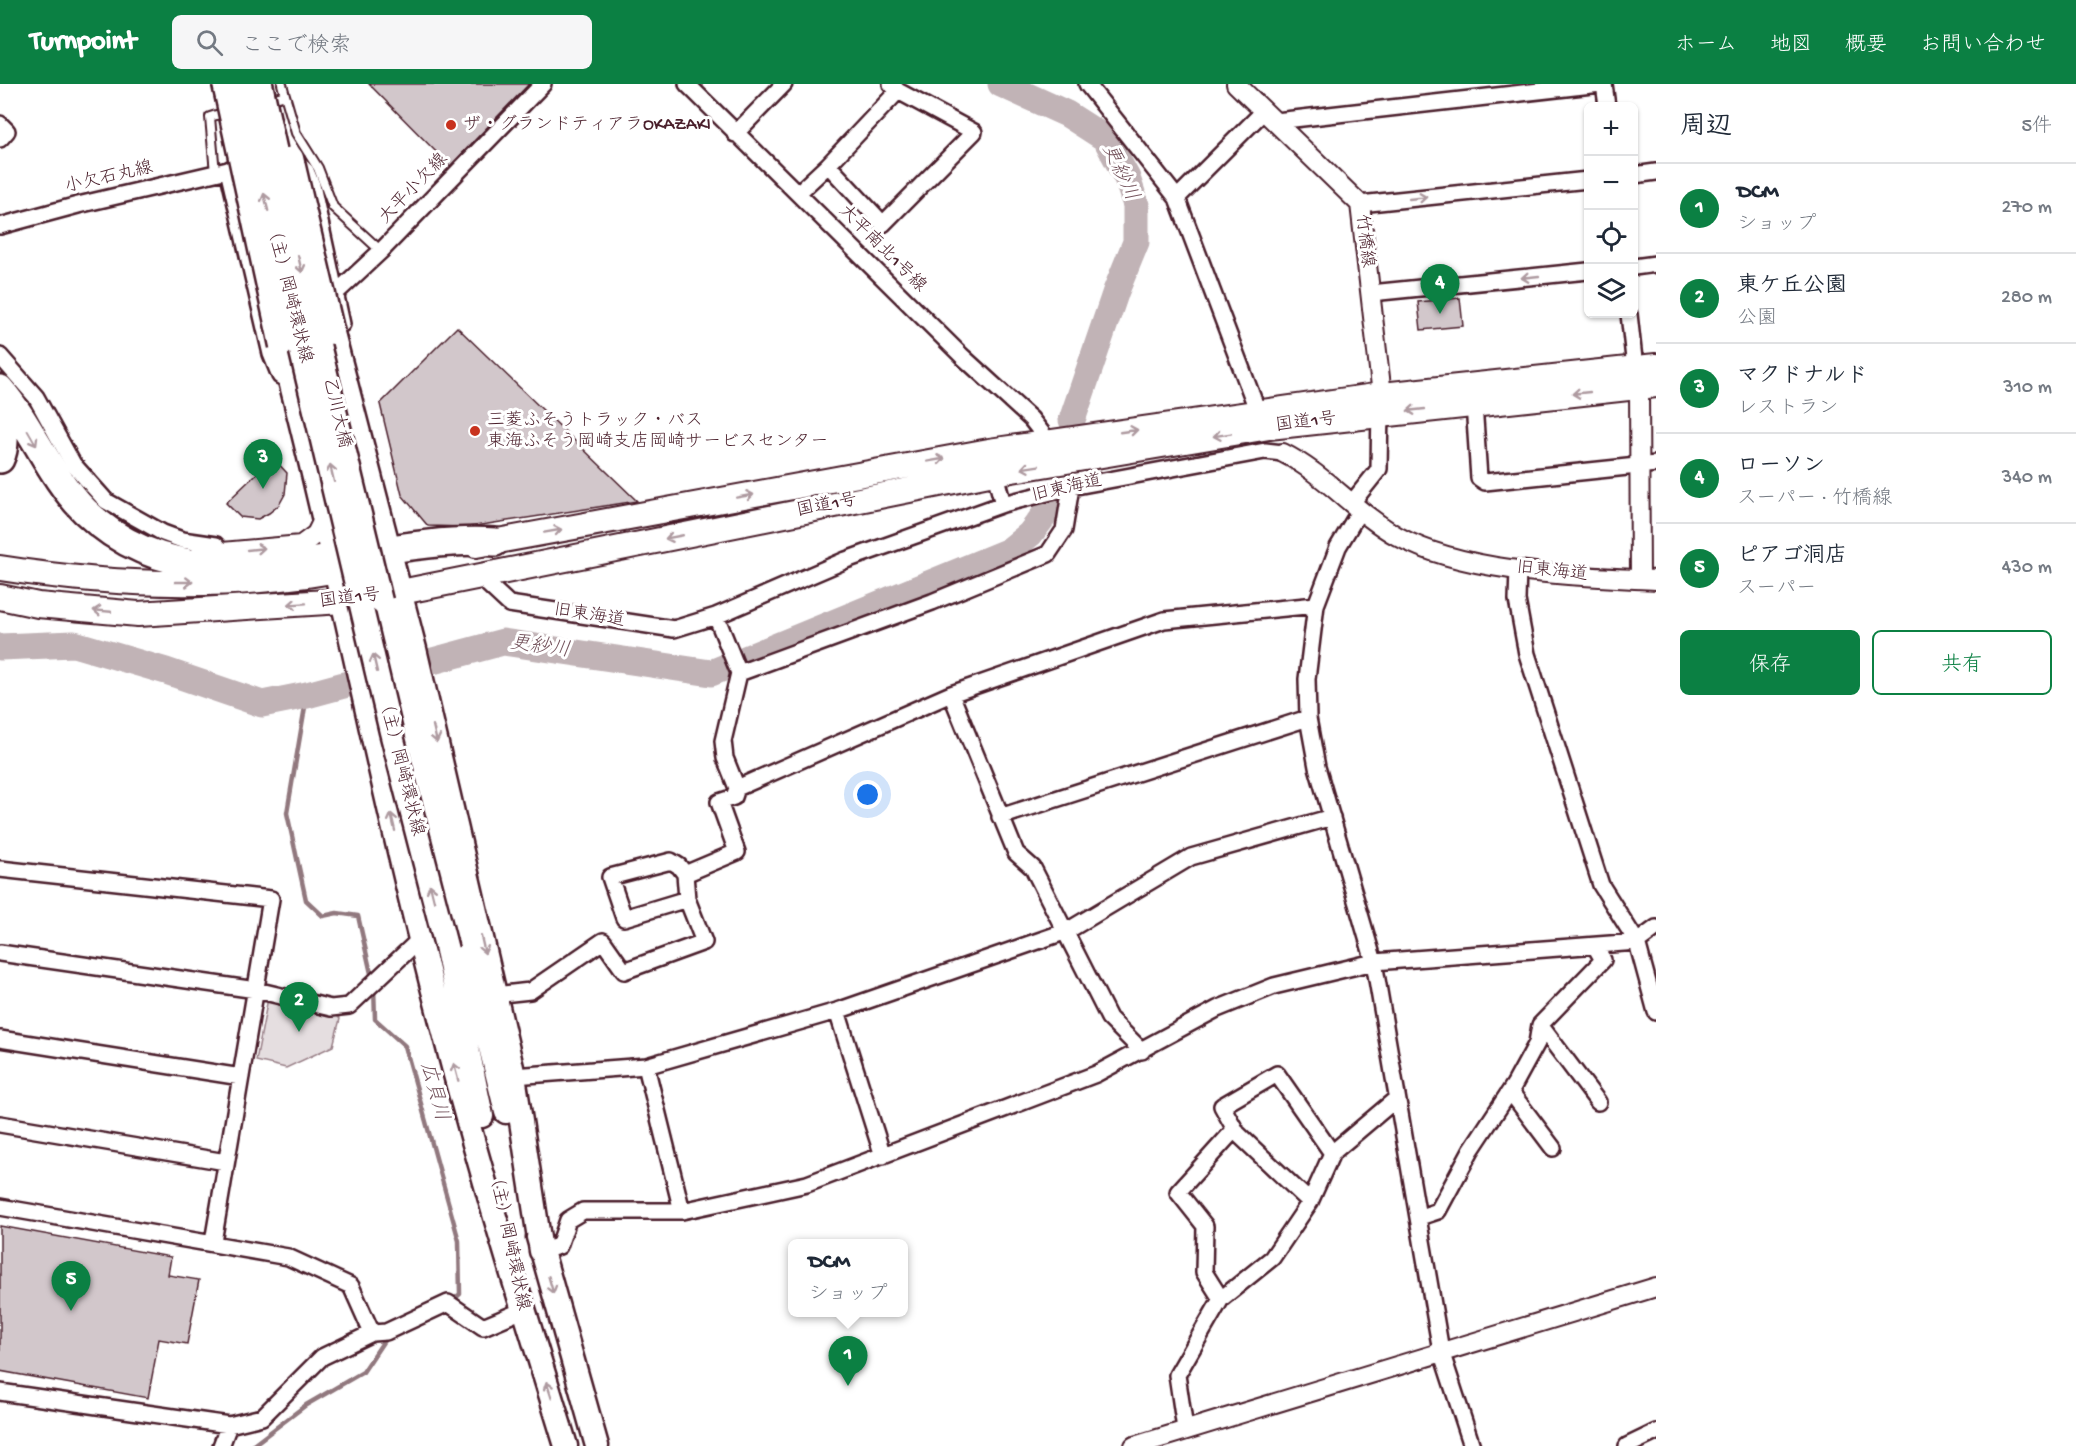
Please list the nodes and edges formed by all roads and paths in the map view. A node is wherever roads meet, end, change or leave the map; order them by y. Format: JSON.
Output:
{"nodes":[{"id":1,"x":224,"y":84,"type":"edge"},
{"id":2,"x":241,"y":84,"type":"edge"},
{"id":3,"x":261,"y":84,"type":"edge"},
{"id":4,"x":282,"y":84,"type":"edge"},
{"id":5,"x":543,"y":84,"type":"edge"},
{"id":6,"x":687,"y":84,"type":"edge"},
{"id":7,"x":784,"y":84,"type":"edge"},
{"id":8,"x":1087,"y":84,"type":"edge"},
{"id":9,"x":1236,"y":84,"type":"edge"},
{"id":10,"x":1602,"y":84,"type":"edge"},
{"id":11,"x":895,"y":88,"type":"edge"},
{"id":12,"x":279,"y":90,"type":"edge"},
{"id":13,"x":1606,"y":102,"type":"edge"},
{"id":14,"x":1270,"y":116,"type":"junction"},
{"id":15,"x":0,"y":124,"type":"edge"},
{"id":16,"x":735,"y":134,"type":"junction"},
{"id":17,"x":0,"y":139,"type":"edge"},
{"id":18,"x":828,"y":165,"type":"junction"},
{"id":19,"x":221,"y":172,"type":"junction"},
{"id":20,"x":1656,"y":172,"type":"edge"},
{"id":21,"x":1638,"y":174,"type":"edge"},
{"id":22,"x":1584,"y":180,"type":"edge"},
{"id":23,"x":798,"y":193,"type":"junction"},
{"id":24,"x":1177,"y":198,"type":"junction"},
{"id":25,"x":1359,"y":204,"type":"junction"},
{"id":26,"x":0,"y":226,"type":"edge"},
{"id":27,"x":381,"y":251,"type":"junction"},
{"id":28,"x":1656,"y":264,"type":"edge"},
{"id":29,"x":1638,"y":266,"type":"edge"},
{"id":30,"x":1584,"y":271,"type":"edge"},
{"id":31,"x":336,"y":292,"type":"junction"},
{"id":32,"x":1371,"y":293,"type":"junction"},
{"id":33,"x":1630,"y":318,"type":"edge"},
{"id":34,"x":0,"y":356,"type":"edge"},
{"id":35,"x":1647,"y":377,"type":"edge"},
{"id":36,"x":0,"y":389,"type":"edge"},
{"id":37,"x":1381,"y":404,"type":"junction"},
{"id":38,"x":1474,"y":404,"type":"junction"},
{"id":39,"x":1258,"y":412,"type":"junction"},
{"id":40,"x":0,"y":418,"type":"edge"},
{"id":41,"x":357,"y":430,"type":"junction"},
{"id":42,"x":303,"y":431,"type":"junction"},
{"id":43,"x":1049,"y":442,"type":"junction"},
{"id":44,"x":1283,"y":453,"type":"joint"},
{"id":45,"x":0,"y":459,"type":"edge"},
{"id":46,"x":992,"y":462,"type":"junction"},
{"id":47,"x":1649,"y":465,"type":"edge"},
{"id":48,"x":1071,"y":487,"type":"junction"},
{"id":49,"x":1003,"y":504,"type":"junction"},
{"id":50,"x":1356,"y":507,"type":"junction"},
{"id":51,"x":325,"y":516,"type":"junction"},
{"id":52,"x":495,"y":542,"type":"joint"},
{"id":53,"x":224,"y":553,"type":"junction"},
{"id":54,"x":156,"y":554,"type":"junction"},
{"id":55,"x":390,"y":555,"type":"junction"},
{"id":56,"x":335,"y":565,"type":"junction"},
{"id":57,"x":0,"y":568,"type":"edge"},
{"id":58,"x":1518,"y":569,"type":"junction"},
{"id":59,"x":479,"y":576,"type":"junction"},
{"id":60,"x":1648,"y":579,"type":"edge"},
{"id":61,"x":0,"y":597,"type":"edge"},
{"id":62,"x":391,"y":597,"type":"junction"},
{"id":63,"x":343,"y":601,"type":"junction"},
{"id":64,"x":1316,"y":605,"type":"junction"},
{"id":65,"x":716,"y":616,"type":"junction"},
{"id":66,"x":739,"y":673,"type":"junction"},
{"id":67,"x":951,"y":694,"type":"junction"},
{"id":68,"x":1308,"y":718,"type":"junction"},
{"id":69,"x":737,"y":788,"type":"junction"},
{"id":70,"x":1000,"y":817,"type":"junction"},
{"id":71,"x":1332,"y":817,"type":"junction"},
{"id":72,"x":0,"y":869,"type":"edge"},
{"id":73,"x":685,"y":874,"type":"junction"},
{"id":74,"x":687,"y":899,"type":"junction"},
{"id":75,"x":1656,"y":928,"type":"edge"},
{"id":76,"x":1067,"y":931,"type":"junction"},
{"id":77,"x":420,"y":939,"type":"junction"},
{"id":78,"x":1637,"y":942,"type":"junction"},
{"id":79,"x":1595,"y":946,"type":"junction"},
{"id":80,"x":455,"y":947,"type":"junction"},
{"id":81,"x":0,"y":954,"type":"edge"},
{"id":82,"x":1374,"y":962,"type":"junction"},
{"id":83,"x":256,"y":990,"type":"junction"},
{"id":84,"x":494,"y":995,"type":"junction"},
{"id":85,"x":837,"y":1011,"type":"junction"},
{"id":86,"x":1656,"y":1012,"type":"edge"},
{"id":87,"x":1540,"y":1025,"type":"junction"},
{"id":88,"x":0,"y":1039,"type":"edge"},
{"id":89,"x":1142,"y":1051,"type":"junction"},
{"id":90,"x":646,"y":1066,"type":"junction"},
{"id":91,"x":514,"y":1076,"type":"junction"},
{"id":92,"x":241,"y":1077,"type":"junction"},
{"id":93,"x":1510,"y":1091,"type":"junction"},
{"id":94,"x":1396,"y":1099,"type":"junction"},
{"id":95,"x":1598,"y":1102,"type":"dead end"},
{"id":96,"x":0,"y":1124,"type":"edge"},
{"id":97,"x":1235,"y":1129,"type":"junction"},
{"id":98,"x":1552,"y":1148,"type":"dead end"},
{"id":99,"x":1332,"y":1152,"type":"junction"},
{"id":100,"x":883,"y":1156,"type":"junction"},
{"id":101,"x":226,"y":1162,"type":"junction"},
{"id":102,"x":1310,"y":1202,"type":"junction"},
{"id":103,"x":0,"y":1207,"type":"edge"},
{"id":104,"x":682,"y":1212,"type":"junction"},
{"id":105,"x":1420,"y":1217,"type":"junction"},
{"id":106,"x":213,"y":1242,"type":"junction"},
{"id":107,"x":541,"y":1251,"type":"junction"},
{"id":108,"x":1656,"y":1287,"type":"edge"},
{"id":109,"x":1221,"y":1299,"type":"junction"},
{"id":110,"x":523,"y":1310,"type":"junction"},
{"id":111,"x":372,"y":1333,"type":"junction"},
{"id":112,"x":1441,"y":1351,"type":"junction"},
{"id":113,"x":0,"y":1392,"type":"edge"},
{"id":114,"x":229,"y":1425,"type":"junction"},
{"id":115,"x":1185,"y":1429,"type":"junction"},
{"id":116,"x":1656,"y":1432,"type":"edge"},
{"id":117,"x":221,"y":1446,"type":"edge"},
{"id":118,"x":566,"y":1446,"type":"edge"},
{"id":119,"x":597,"y":1446,"type":"edge"},
{"id":120,"x":1134,"y":1446,"type":"edge"},
{"id":121,"x":1472,"y":1446,"type":"edge"},
{"id":122,"x":1627,"y":1446,"type":"edge"}],
"edges":[{"from":1,"to":42,"type":"main road","bridge":true},
{"from":80,"to":2,"type":"main road","name":"（主）岡崎環状線","one_way":true,"bridge":true},
{"from":3,"to":62,"type":"main road","name":"乙川大橋","one_way":true,"bridge":true},
{"from":4,"to":12,"type":"lane"},
{"from":5,"to":27,"type":"street","name":"大平小欠線"},
{"from":6,"to":16,"type":"street","name":"大平南北1号線"},
{"from":7,"to":16,"type":"street"},
{"from":8,"to":24,"type":"street"},
{"from":9,"to":14,"type":"street","name":"竹橋線"},
{"from":10,"to":13,"type":"street"},
{"from":10,"to":14,"type":"street"},
{"from":11,"to":18,"type":"street"},
{"from":11,"to":18,"type":"street"},
{"from":12,"to":19,"type":"lane"},
{"from":12,"to":27,"type":"lane"},
{"from":12,"to":41,"type":"main road","bridge":true},
{"from":14,"to":24,"type":"street"},
{"from":14,"to":25,"type":"street","name":"竹橋線"},
{"from":15,"to":17,"type":"street"},
{"from":16,"to":23,"type":"street","name":"大平南北1号線"},
{"from":18,"to":23,"type":"street"},
{"from":19,"to":26,"type":"street","name":"小欠石丸線"},
{"from":19,"to":31,"type":"street","name":"小欠石丸線"},
{"from":19,"to":42,"type":"street"},
{"from":20,"to":21,"type":"street"},
{"from":25,"to":22,"type":"street","one_way":true},
{"from":23,"to":43,"type":"street","name":"大平南北1号線"},
{"from":24,"to":39,"type":"street"},
{"from":25,"to":32,"type":"street","name":"竹橋線"},
{"from":27,"to":31,"type":"street","name":"大平小欠線"},
{"from":28,"to":29,"type":"street"},
{"from":30,"to":32,"type":"street","one_way":true},
{"from":31,"to":41,"type":"street","name":"小欠石丸線"},
{"from":32,"to":37,"type":"street","name":"竹橋線"},
{"from":33,"to":35,"type":"street"},
{"from":34,"to":53,"type":"street"},
{"from":35,"to":37,"type":"highway","name":"国道1号"},
{"from":35,"to":38,"type":"highway","name":"国道1号","one_way":true},
{"from":35,"to":47,"type":"street"},
{"from":36,"to":54,"type":"highway","one_way":true},
{"from":38,"to":37,"type":"highway","name":"国道1号","one_way":true},
{"from":37,"to":39,"type":"highway","name":"国道1号"},
{"from":37,"to":46,"type":"highway","name":"国道1号","one_way":true},
{"from":37,"to":50,"type":"street"},
{"from":38,"to":47,"type":"street"},
{"from":43,"to":39,"type":"highway","name":"国道1号","one_way":true},
{"from":40,"to":45,"type":"highway"},
{"from":41,"to":55,"type":"main road"},
{"from":42,"to":51,"type":"main road"},
{"from":43,"to":46,"type":"highway","name":"国道1号"},
{"from":44,"to":48,"type":"street","name":"旧東海道"},
{"from":44,"to":50,"type":"street","name":"旧東海道"},
{"from":46,"to":49,"type":"street"},
{"from":52,"to":46,"type":"highway","name":"国道1号","one_way":true},
{"from":46,"to":59,"type":"highway","name":"国道1号","one_way":true},
{"from":47,"to":60,"type":"street"},
{"from":48,"to":49,"type":"street","name":"旧東海道"},
{"from":48,"to":66,"type":"street"},
{"from":49,"to":65,"type":"street","name":"旧東海道"},
{"from":50,"to":58,"type":"street","name":"旧東海道"},
{"from":50,"to":64,"type":"street"},
{"from":53,"to":51,"type":"street","one_way":true},
{"from":51,"to":56,"type":"main road"},
{"from":52,"to":55,"type":"highway"},
{"from":53,"to":54,"type":"street"},
{"from":54,"to":56,"type":"highway"},
{"from":55,"to":56,"type":"highway"},
{"from":55,"to":62,"type":"main road"},
{"from":57,"to":56,"type":"highway","name":"国道1号","one_way":true},
{"from":56,"to":63,"type":"main road"},
{"from":58,"to":60,"type":"street","name":"旧東海道"},
{"from":58,"to":78,"type":"street"},
{"from":59,"to":62,"type":"highway","name":"国道1号"},
{"from":59,"to":65,"type":"street","name":"旧東海道"},
{"from":63,"to":61,"type":"highway","name":"国道1号","one_way":true},
{"from":62,"to":63,"type":"highway","name":"国道1号"},
{"from":62,"to":80,"type":"main road","name":"（主）岡崎環状線"},
{"from":62,"to":84,"type":"main road","one_way":true},
{"from":77,"to":63,"type":"main road","one_way":true},
{"from":64,"to":67,"type":"street"},
{"from":64,"to":68,"type":"street"},
{"from":65,"to":66,"type":"street"},
{"from":66,"to":69,"type":"street"},
{"from":67,"to":69,"type":"street"},
{"from":67,"to":70,"type":"street"},
{"from":68,"to":70,"type":"street"},
{"from":68,"to":71,"type":"street"},
{"from":69,"to":73,"type":"street"},
{"from":70,"to":76,"type":"street"},
{"from":71,"to":76,"type":"street"},
{"from":71,"to":82,"type":"street"},
{"from":72,"to":83,"type":"street"},
{"from":73,"to":74,"type":"street"},
{"from":73,"to":74,"type":"street"},
{"from":74,"to":84,"type":"street"},
{"from":75,"to":78,"type":"street"},
{"from":76,"to":85,"type":"street"},
{"from":76,"to":89,"type":"street"},
{"from":77,"to":83,"type":"street"},
{"from":110,"to":77,"type":"main road","one_way":true},
{"from":78,"to":79,"type":"street"},
{"from":78,"to":86,"type":"street"},
{"from":79,"to":82,"type":"street"},
{"from":79,"to":87,"type":"street"},
{"from":80,"to":107,"type":"main road","name":"（主）岡崎環状線"},
{"from":80,"to":110,"type":"main road","name":"（主）岡崎環状線"},
{"from":81,"to":83,"type":"street"},
{"from":82,"to":89,"type":"street"},
{"from":82,"to":94,"type":"street"},
{"from":83,"to":92,"type":"street"},
{"from":84,"to":91,"type":"main road"},
{"from":85,"to":90,"type":"street"},
{"from":85,"to":100,"type":"street"},
{"from":87,"to":93,"type":"street"},
{"from":87,"to":95,"type":"street"},
{"from":88,"to":92,"type":"street"},
{"from":89,"to":100,"type":"street"},
{"from":90,"to":91,"type":"street"},
{"from":90,"to":104,"type":"street"},
{"from":91,"to":107,"type":"main road"},
{"from":92,"to":101,"type":"street"},
{"from":93,"to":98,"type":"street"},
{"from":93,"to":105,"type":"street"},
{"from":94,"to":99,"type":"street"},
{"from":94,"to":105,"type":"street"},
{"from":96,"to":101,"type":"street"},
{"from":97,"to":99,"type":"street"},
{"from":97,"to":102,"type":"street"},
{"from":97,"to":109,"type":"street"},
{"from":99,"to":102,"type":"street"},
{"from":100,"to":104,"type":"street"},
{"from":101,"to":106,"type":"street"},
{"from":102,"to":109,"type":"street"},
{"from":103,"to":106,"type":"street"},
{"from":104,"to":107,"type":"street"},
{"from":105,"to":112,"type":"street"},
{"from":106,"to":111,"type":"street"},
{"from":107,"to":119,"type":"main road","name":"（主）岡崎環状線","one_way":true},
{"from":108,"to":112,"type":"street"},
{"from":109,"to":115,"type":"street"},
{"from":110,"to":111,"type":"street"},
{"from":118,"to":110,"type":"main road","name":"（主）岡崎環状線","one_way":true},
{"from":111,"to":114,"type":"street"},
{"from":112,"to":115,"type":"street"},
{"from":112,"to":121,"type":"street"},
{"from":113,"to":114,"type":"street"},
{"from":114,"to":117,"type":"street"},
{"from":115,"to":120,"type":"street"},
{"from":116,"to":122,"type":"street"}]}
